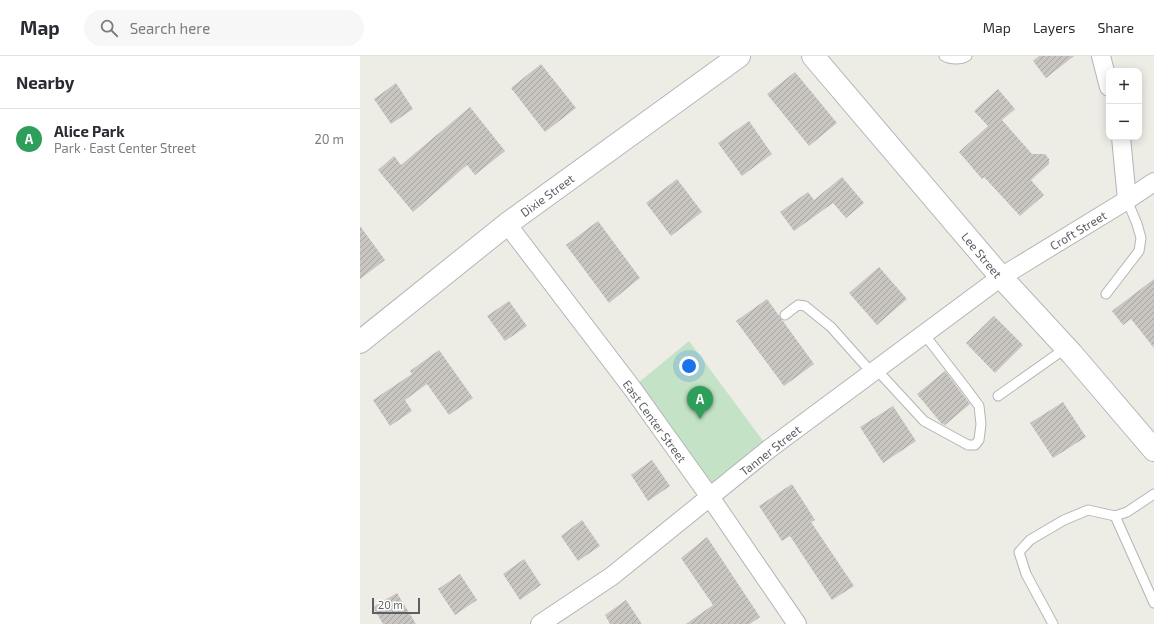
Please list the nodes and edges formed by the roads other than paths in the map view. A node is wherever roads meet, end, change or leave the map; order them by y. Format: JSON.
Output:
{"nodes":[{"id":1,"x":739,"y":56,"type":"edge"},
{"id":2,"x":813,"y":56,"type":"edge"},
{"id":3,"x":944,"y":56,"type":"edge"},
{"id":4,"x":967,"y":56,"type":"edge"},
{"id":5,"x":1101,"y":56,"type":"edge"},
{"id":6,"x":1106,"y":75,"type":"edge"},
{"id":7,"x":1121,"y":140,"type":"edge"},
{"id":8,"x":1154,"y":182,"type":"edge"},
{"id":9,"x":1127,"y":200,"type":"junction"},
{"id":10,"x":507,"y":224,"type":"junction"},
{"id":11,"x":1001,"y":277,"type":"junction"},
{"id":12,"x":1106,"y":294,"type":"dead end"},
{"id":13,"x":785,"y":315,"type":"dead end"},
{"id":14,"x":924,"y":334,"type":"junction"},
{"id":15,"x":360,"y":342,"type":"edge"},
{"id":16,"x":1066,"y":348,"type":"junction"},
{"id":17,"x":874,"y":371,"type":"junction"},
{"id":18,"x":998,"y":396,"type":"dead end"},
{"id":19,"x":1154,"y":450,"type":"edge"},
{"id":20,"x":1154,"y":494,"type":"edge"},
{"id":21,"x":710,"y":497,"type":"junction"},
{"id":22,"x":1115,"y":516,"type":"junction"},
{"id":23,"x":1154,"y":603,"type":"edge"},
{"id":24,"x":540,"y":624,"type":"edge"},
{"id":25,"x":796,"y":624,"type":"edge"},
{"id":26,"x":1053,"y":624,"type":"edge"}],
"edges":[{"from":1,"to":10,"type":"street","name":"Dixie Street"},
{"from":2,"to":11,"type":"street","name":"Lee Street"},
{"from":3,"to":4,"type":"lane"},
{"from":5,"to":6,"type":"street"},
{"from":7,"to":9,"type":"street"},
{"from":8,"to":9,"type":"street","name":"Croft Street"},
{"from":9,"to":11,"type":"street","name":"Croft Street"},
{"from":9,"to":12,"type":"lane"},
{"from":10,"to":15,"type":"street","name":"Dixie Street"},
{"from":10,"to":21,"type":"street","name":"East Center Street"},
{"from":11,"to":14,"type":"street","name":"Tanner Street"},
{"from":11,"to":16,"type":"street","name":"Lee Street"},
{"from":13,"to":17,"type":"lane"},
{"from":14,"to":17,"type":"street","name":"Tanner Street"},
{"from":14,"to":17,"type":"lane"},
{"from":16,"to":18,"type":"lane"},
{"from":16,"to":19,"type":"street","name":"Lee Street"},
{"from":17,"to":21,"type":"street","name":"Tanner Street"},
{"from":20,"to":22,"type":"lane"},
{"from":21,"to":24,"type":"street","name":"Tanner Street"},
{"from":21,"to":25,"type":"street","name":"East Center Street"},
{"from":22,"to":23,"type":"lane"},
{"from":22,"to":26,"type":"lane"}]}
